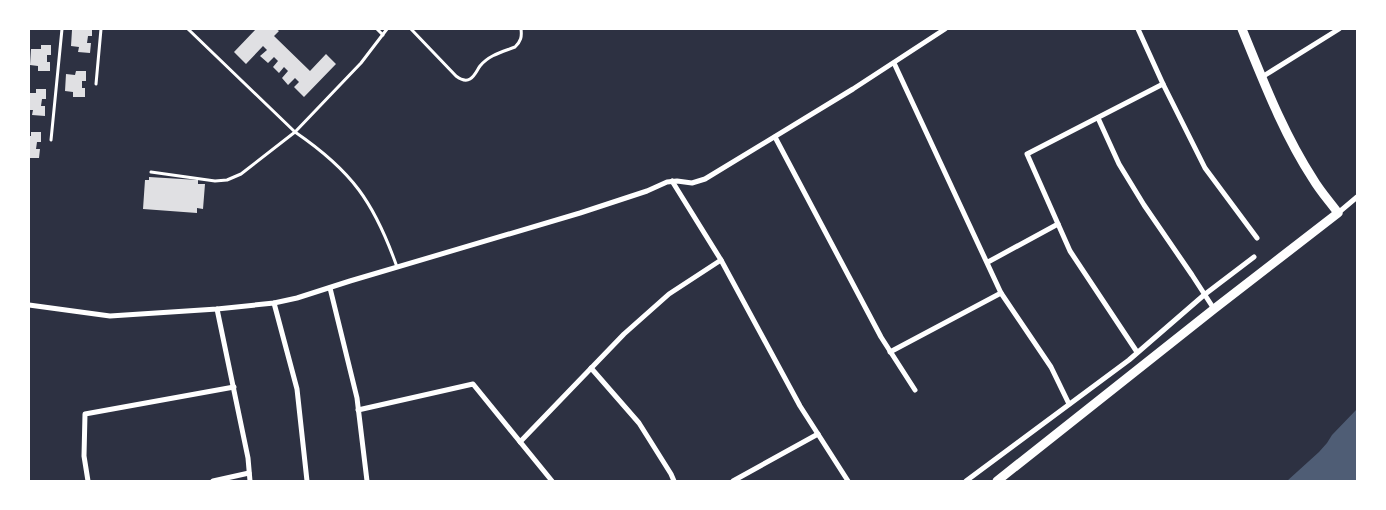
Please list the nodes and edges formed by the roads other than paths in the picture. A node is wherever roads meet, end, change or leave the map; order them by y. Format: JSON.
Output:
{"nodes":[{"id":1,"x":62,"y":29,"type":"edge"},
{"id":2,"x":101,"y":29,"type":"edge"},
{"id":3,"x":188,"y":29,"type":"edge"},
{"id":4,"x":377,"y":29,"type":"edge"},
{"id":5,"x":387,"y":29,"type":"edge"},
{"id":6,"x":411,"y":29,"type":"edge"},
{"id":7,"x":521,"y":29,"type":"edge"},
{"id":8,"x":945,"y":29,"type":"edge"},
{"id":9,"x":1138,"y":29,"type":"edge"},
{"id":10,"x":1242,"y":29,"type":"edge"},
{"id":11,"x":1339,"y":29,"type":"edge"},
{"id":12,"x":383,"y":35,"type":"junction"},
{"id":13,"x":894,"y":63,"type":"junction"},
{"id":14,"x":1262,"y":78,"type":"junction"},
{"id":15,"x":96,"y":84,"type":"dead end"},
{"id":16,"x":1163,"y":84,"type":"junction"},
{"id":17,"x":1098,"y":118,"type":"junction"},
{"id":18,"x":295,"y":132,"type":"junction"},
{"id":19,"x":774,"y":137,"type":"junction"},
{"id":20,"x":51,"y":140,"type":"dead end"},
{"id":21,"x":152,"y":172,"type":"dead end"},
{"id":22,"x":672,"y":182,"type":"junction"},
{"id":23,"x":1357,"y":197,"type":"edge"},
{"id":24,"x":1338,"y":213,"type":"junction"},
{"id":25,"x":1058,"y":224,"type":"junction"},
{"id":26,"x":1257,"y":238,"type":"dead end"},
{"id":27,"x":1254,"y":257,"type":"dead end"},
{"id":28,"x":721,"y":260,"type":"junction"},
{"id":29,"x":988,"y":262,"type":"junction"},
{"id":30,"x":397,"y":267,"type":"junction"},
{"id":31,"x":330,"y":288,"type":"junction"},
{"id":32,"x":1001,"y":293,"type":"junction"},
{"id":33,"x":1204,"y":295,"type":"junction"},
{"id":34,"x":274,"y":303,"type":"junction"},
{"id":35,"x":29,"y":305,"type":"edge"},
{"id":36,"x":217,"y":309,"type":"junction"},
{"id":37,"x":1214,"y":309,"type":"junction"},
{"id":38,"x":890,"y":352,"type":"junction"},
{"id":39,"x":1138,"y":352,"type":"junction"},
{"id":40,"x":591,"y":368,"type":"junction"},
{"id":41,"x":234,"y":387,"type":"junction"},
{"id":42,"x":915,"y":390,"type":"dead end"},
{"id":43,"x":1069,"y":404,"type":"junction"},
{"id":44,"x":358,"y":410,"type":"junction"},
{"id":45,"x":818,"y":434,"type":"junction"},
{"id":46,"x":520,"y":442,"type":"junction"},
{"id":47,"x":249,"y":473,"type":"junction"},
{"id":48,"x":88,"y":481,"type":"edge"},
{"id":49,"x":212,"y":481,"type":"edge"},
{"id":50,"x":250,"y":481,"type":"edge"},
{"id":51,"x":307,"y":481,"type":"edge"},
{"id":52,"x":367,"y":481,"type":"edge"},
{"id":53,"x":552,"y":481,"type":"edge"},
{"id":54,"x":674,"y":481,"type":"edge"},
{"id":55,"x":732,"y":481,"type":"edge"},
{"id":56,"x":848,"y":481,"type":"edge"},
{"id":57,"x":966,"y":481,"type":"edge"},
{"id":58,"x":996,"y":481,"type":"edge"}],
"edges":[{"from":1,"to":20,"type":"lane"},
{"from":2,"to":15,"type":"lane"},
{"from":3,"to":18,"type":"lane"},
{"from":4,"to":12,"type":"lane"},
{"from":5,"to":12,"type":"lane"},
{"from":6,"to":7,"type":"lane"},
{"from":8,"to":13,"type":"street"},
{"from":9,"to":16,"type":"street"},
{"from":10,"to":14,"type":"street"},
{"from":11,"to":14,"type":"street"},
{"from":12,"to":18,"type":"lane"},
{"from":13,"to":19,"type":"street"},
{"from":13,"to":29,"type":"street"},
{"from":14,"to":24,"type":"street"},
{"from":16,"to":17,"type":"street"},
{"from":16,"to":26,"type":"street"},
{"from":17,"to":25,"type":"street"},
{"from":17,"to":33,"type":"street"},
{"from":18,"to":21,"type":"lane"},
{"from":18,"to":30,"type":"lane"},
{"from":19,"to":22,"type":"street"},
{"from":19,"to":38,"type":"street"},
{"from":22,"to":28,"type":"street"},
{"from":22,"to":30,"type":"street"},
{"from":23,"to":24,"type":"street"},
{"from":24,"to":37,"type":"street"},
{"from":25,"to":29,"type":"street"},
{"from":25,"to":39,"type":"street"},
{"from":27,"to":33,"type":"street"},
{"from":28,"to":40,"type":"street"},
{"from":28,"to":45,"type":"street"},
{"from":29,"to":32,"type":"street"},
{"from":30,"to":31,"type":"street"},
{"from":31,"to":34,"type":"street"},
{"from":31,"to":44,"type":"street"},
{"from":32,"to":38,"type":"street"},
{"from":32,"to":43,"type":"street"},
{"from":33,"to":37,"type":"street"},
{"from":33,"to":39,"type":"street"},
{"from":34,"to":36,"type":"street"},
{"from":34,"to":51,"type":"street"},
{"from":35,"to":36,"type":"street"},
{"from":36,"to":41,"type":"street"},
{"from":37,"to":58,"type":"street"},
{"from":38,"to":42,"type":"street"},
{"from":39,"to":43,"type":"street"},
{"from":40,"to":46,"type":"street"},
{"from":40,"to":54,"type":"street"},
{"from":41,"to":47,"type":"street"},
{"from":41,"to":48,"type":"street"},
{"from":43,"to":57,"type":"street"},
{"from":44,"to":46,"type":"street"},
{"from":44,"to":52,"type":"street"},
{"from":45,"to":55,"type":"street"},
{"from":45,"to":56,"type":"street"},
{"from":46,"to":53,"type":"street"},
{"from":47,"to":49,"type":"street"},
{"from":47,"to":50,"type":"street"}]}
